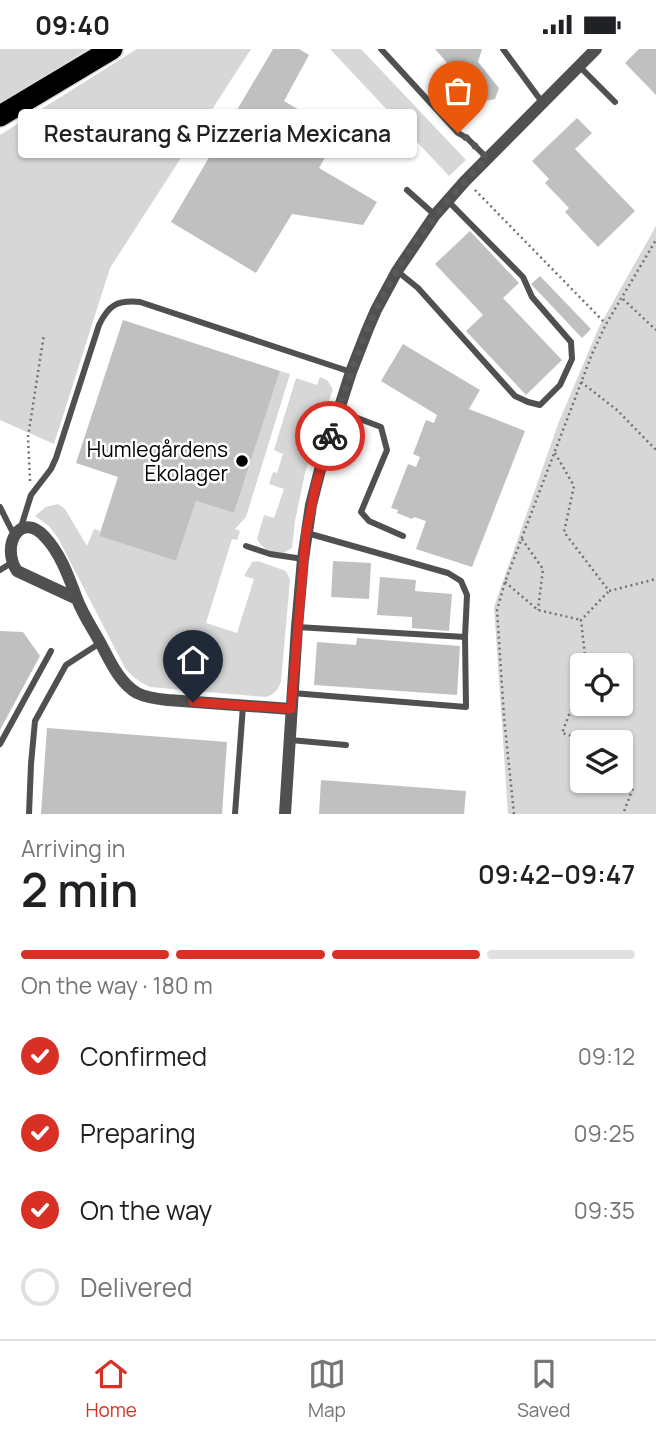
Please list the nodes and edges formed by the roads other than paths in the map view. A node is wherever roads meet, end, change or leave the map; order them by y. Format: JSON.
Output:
{"nodes":[{"id":1,"x":112,"y":49,"type":"edge"},
{"id":2,"x":381,"y":49,"type":"edge"},
{"id":3,"x":503,"y":49,"type":"edge"},
{"id":4,"x":596,"y":49,"type":"edge"},
{"id":5,"x":579,"y":65,"type":"junction"},
{"id":6,"x":542,"y":102,"type":"junction"},
{"id":7,"x":615,"y":102,"type":"dead end"},
{"id":8,"x":0,"y":116,"type":"edge"},
{"id":9,"x":487,"y":158,"type":"junction"},
{"id":10,"x":407,"y":190,"type":"dead end"},
{"id":11,"x":447,"y":200,"type":"junction"},
{"id":12,"x":435,"y":215,"type":"junction"},
{"id":13,"x":397,"y":271,"type":"junction"},
{"id":14,"x":351,"y":372,"type":"junction"},
{"id":15,"x":339,"y":411,"type":"junction"},
{"id":16,"x":0,"y":507,"type":"edge"},
{"id":17,"x":16,"y":529,"type":"junction"},
{"id":18,"x":306,"y":533,"type":"junction"},
{"id":19,"x":403,"y":536,"type":"dead end"},
{"id":20,"x":246,"y":546,"type":"dead end"},
{"id":21,"x":303,"y":559,"type":"junction"},
{"id":22,"x":4,"y":567,"type":"edge"},
{"id":23,"x":77,"y":599,"type":"junction"},
{"id":24,"x":297,"y":627,"type":"junction"},
{"id":25,"x":465,"y":637,"type":"junction"},
{"id":26,"x":100,"y":643,"type":"junction"},
{"id":27,"x":51,"y":651,"type":"dead end"},
{"id":28,"x":292,"y":693,"type":"junction"},
{"id":29,"x":243,"y":706,"type":"junction"},
{"id":30,"x":291,"y":709,"type":"junction"},
{"id":31,"x":290,"y":740,"type":"junction"},
{"id":32,"x":0,"y":744,"type":"edge"},
{"id":33,"x":346,"y":745,"type":"dead end"},
{"id":34,"x":29,"y":814,"type":"edge"},
{"id":35,"x":235,"y":814,"type":"edge"},
{"id":36,"x":285,"y":814,"type":"edge"}],
"edges":[{"from":1,"to":8,"type":"highway"},
{"from":2,"to":9,"type":"lane"},
{"from":3,"to":6,"type":"lane"},
{"from":4,"to":5,"type":"street"},
{"from":5,"to":6,"type":"street"},
{"from":5,"to":7,"type":"lane"},
{"from":6,"to":9,"type":"street"},
{"from":9,"to":11,"type":"street"},
{"from":10,"to":12,"type":"lane"},
{"from":11,"to":12,"type":"street"},
{"from":11,"to":13,"type":"lane"},
{"from":12,"to":13,"type":"street"},
{"from":13,"to":14,"type":"street"},
{"from":14,"to":15,"type":"street"},
{"from":14,"to":17,"type":"lane"},
{"from":15,"to":18,"type":"street"},
{"from":15,"to":19,"type":"lane"},
{"from":16,"to":17,"type":"lane"},
{"from":17,"to":22,"type":"street"},
{"from":17,"to":23,"type":"street"},
{"from":18,"to":21,"type":"street"},
{"from":18,"to":25,"type":"lane"},
{"from":20,"to":21,"type":"lane"},
{"from":21,"to":24,"type":"street"},
{"from":22,"to":23,"type":"street"},
{"from":23,"to":26,"type":"street"},
{"from":24,"to":25,"type":"lane"},
{"from":24,"to":28,"type":"street"},
{"from":25,"to":28,"type":"lane"},
{"from":26,"to":29,"type":"street"},
{"from":26,"to":34,"type":"lane"},
{"from":27,"to":32,"type":"lane"},
{"from":28,"to":30,"type":"street"},
{"from":29,"to":30,"type":"street"},
{"from":29,"to":35,"type":"lane"},
{"from":30,"to":31,"type":"street"},
{"from":31,"to":33,"type":"lane"},
{"from":31,"to":36,"type":"street"}]}
